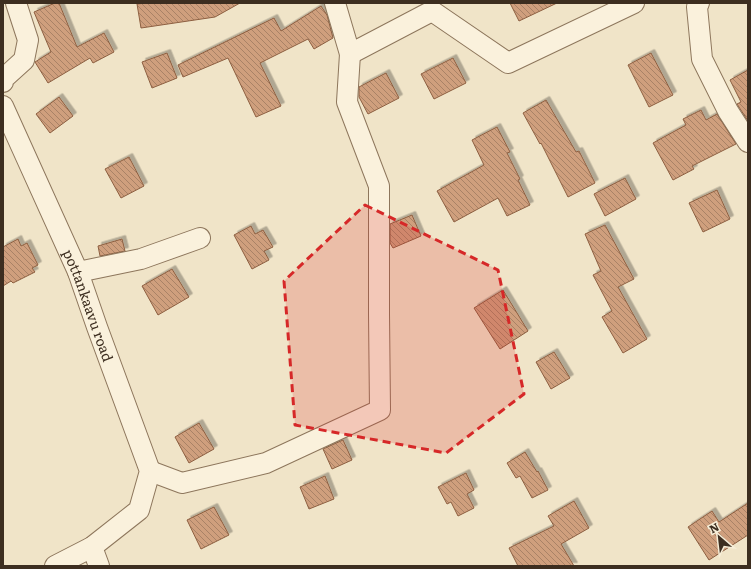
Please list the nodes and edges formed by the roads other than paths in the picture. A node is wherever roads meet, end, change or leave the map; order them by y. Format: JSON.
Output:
{"nodes":[{"id":1,"x":18,"y":3,"type":"edge"},
{"id":2,"x":335,"y":3,"type":"edge"},
{"id":3,"x":634,"y":3,"type":"edge"},
{"id":4,"x":699,"y":3,"type":"edge"},
{"id":5,"x":350,"y":54,"type":"junction"},
{"id":6,"x":3,"y":82,"type":"edge"},
{"id":7,"x":3,"y":106,"type":"edge"},
{"id":8,"x":748,"y":142,"type":"edge"},
{"id":9,"x":200,"y":238,"type":"dead end"},
{"id":10,"x":78,"y":272,"type":"junction"},
{"id":11,"x":150,"y":471,"type":"junction"},
{"id":12,"x":92,"y":547,"type":"junction"},
{"id":13,"x":55,"y":566,"type":"edge"},
{"id":14,"x":99,"y":566,"type":"edge"}],
"edges":[{"from":1,"to":6,"type":"street"},
{"from":2,"to":5,"type":"street"},
{"from":3,"to":5,"type":"street"},
{"from":4,"to":8,"type":"street"},
{"from":5,"to":11,"type":"street"},
{"from":7,"to":10,"type":"street","name":"pottankaavu road"},
{"from":9,"to":10,"type":"street"},
{"from":10,"to":11,"type":"street","name":"pottankaavu road"},
{"from":11,"to":12,"type":"street"},
{"from":12,"to":13,"type":"street"},
{"from":12,"to":14,"type":"street"}]}
